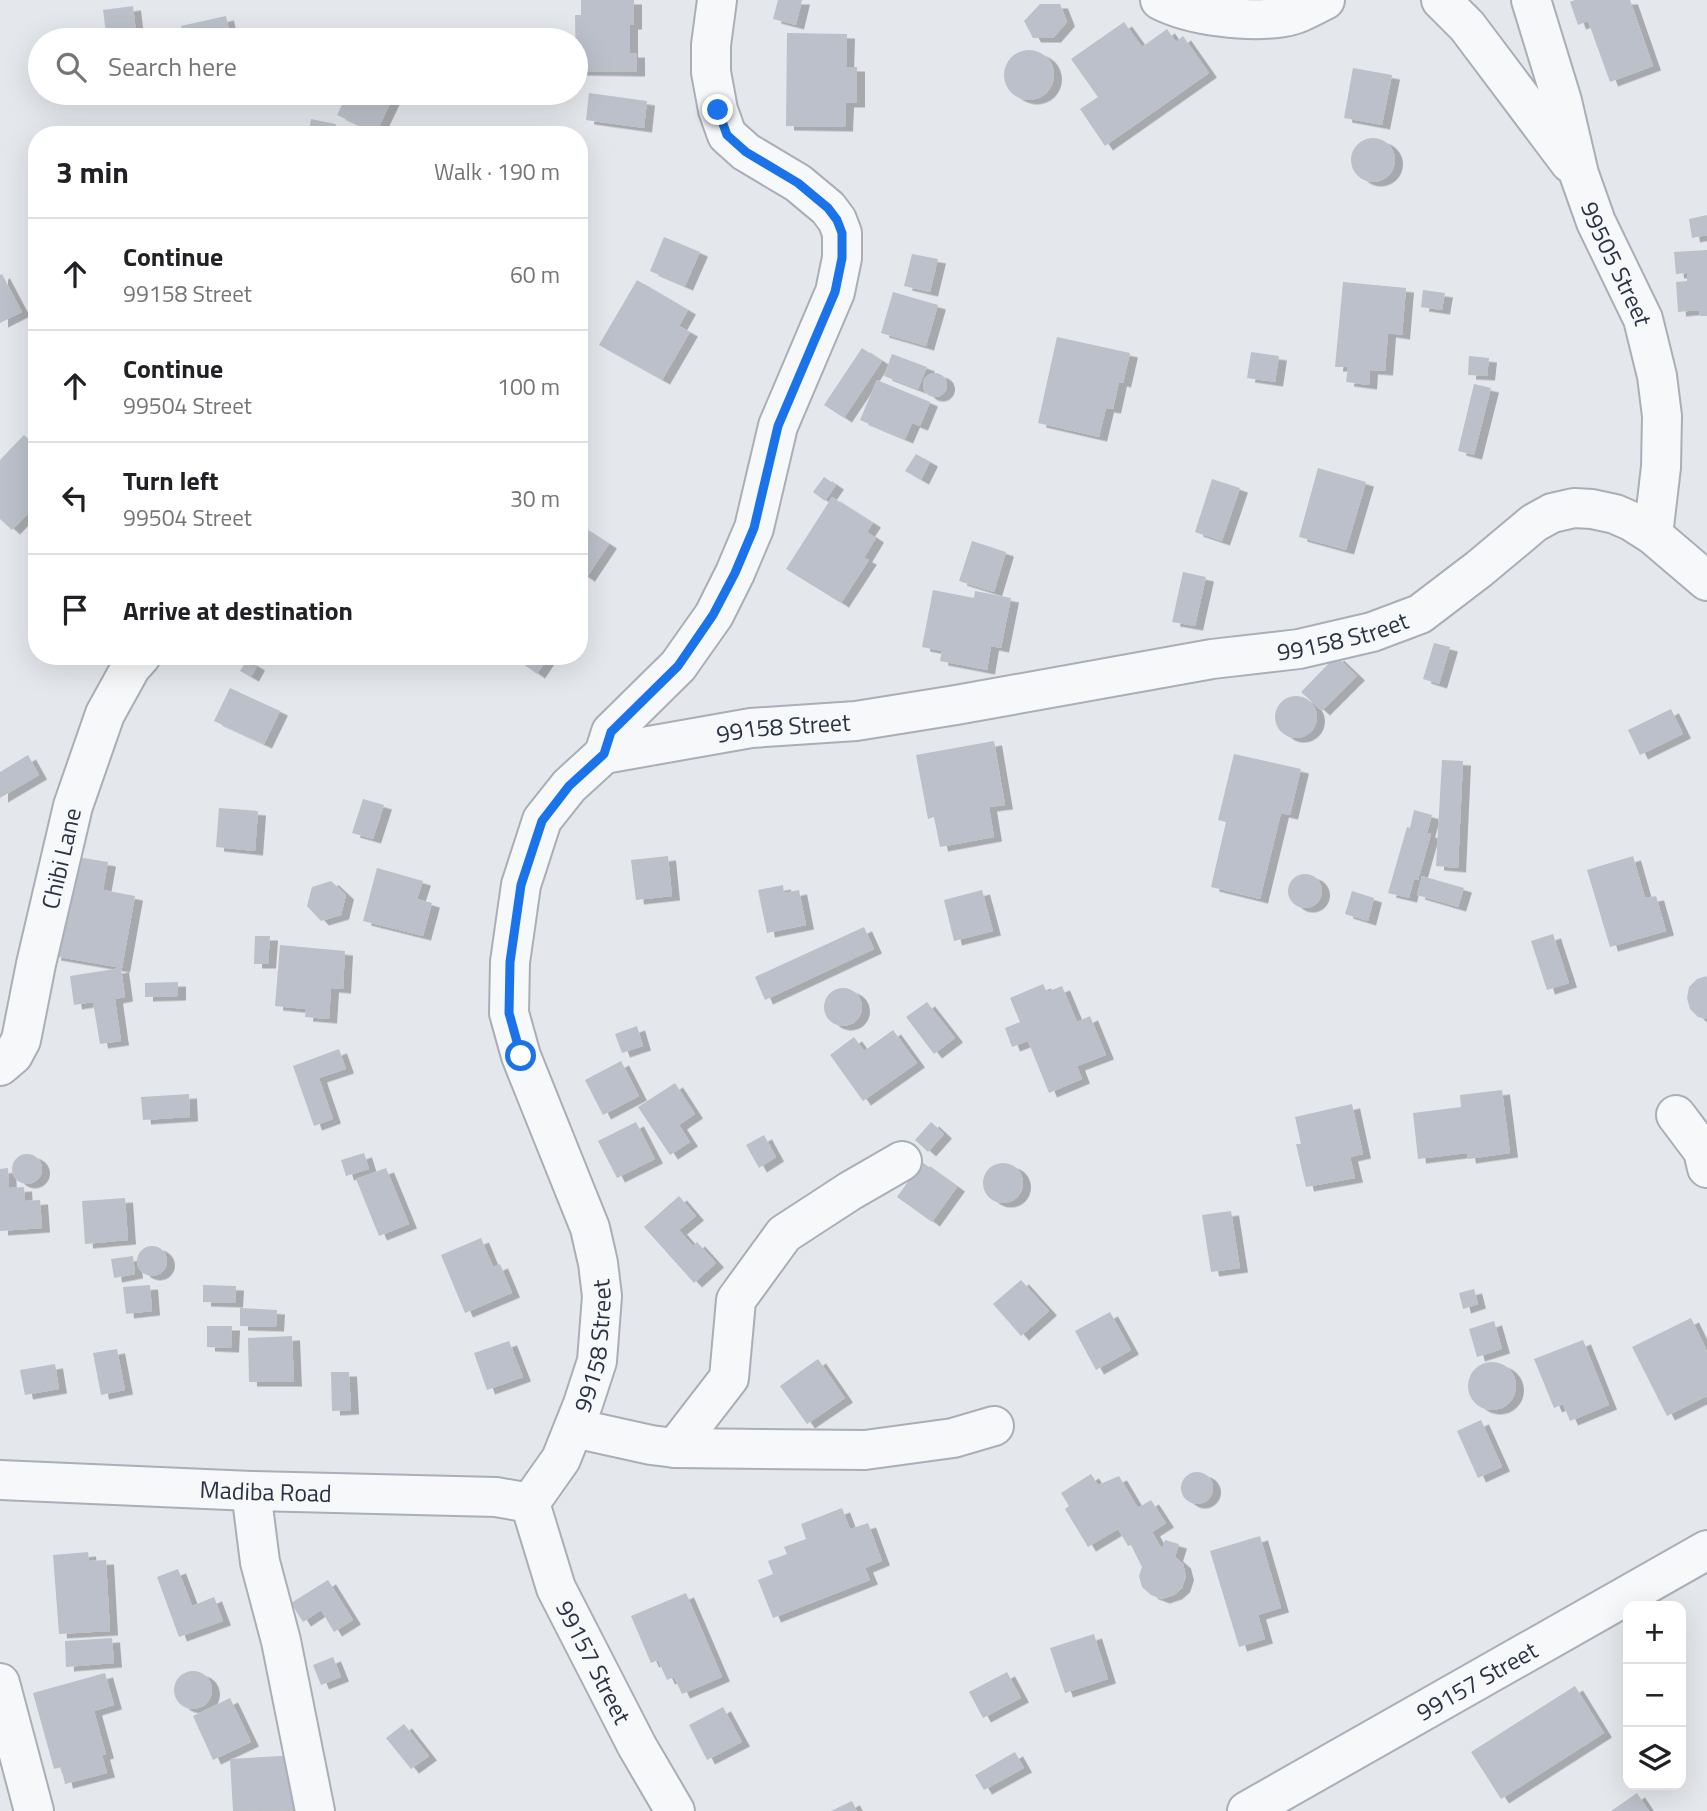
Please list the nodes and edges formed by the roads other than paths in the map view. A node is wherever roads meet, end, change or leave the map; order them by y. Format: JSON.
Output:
{"nodes":[{"id":1,"x":717,"y":0,"type":"edge"},
{"id":2,"x":1160,"y":0,"type":"edge"},
{"id":3,"x":1325,"y":0,"type":"edge"},
{"id":4,"x":1441,"y":0,"type":"edge"},
{"id":5,"x":1531,"y":0,"type":"edge"},
{"id":6,"x":1579,"y":174,"type":"junction"},
{"id":7,"x":1653,"y":535,"type":"junction"},
{"id":8,"x":1707,"y":581,"type":"edge"},
{"id":9,"x":133,"y":665,"type":"edge"},
{"id":10,"x":604,"y":754,"type":"junction"},
{"id":11,"x":0,"y":1066,"type":"edge"},
{"id":12,"x":1676,"y":1115,"type":"dead end"},
{"id":13,"x":902,"y":1161,"type":"dead end"},
{"id":14,"x":1707,"y":1168,"type":"edge"},
{"id":15,"x":994,"y":1426,"type":"dead end"},
{"id":16,"x":574,"y":1428,"type":"junction"},
{"id":17,"x":675,"y":1448,"type":"junction"},
{"id":18,"x":0,"y":1480,"type":"edge"},
{"id":19,"x":251,"y":1491,"type":"junction"},
{"id":20,"x":530,"y":1503,"type":"junction"},
{"id":21,"x":1707,"y":1550,"type":"edge"},
{"id":22,"x":0,"y":1684,"type":"edge"},
{"id":23,"x":8,"y":1746,"type":"edge"},
{"id":24,"x":34,"y":1811,"type":"edge"},
{"id":25,"x":315,"y":1811,"type":"edge"},
{"id":26,"x":675,"y":1811,"type":"edge"},
{"id":27,"x":1247,"y":1811,"type":"edge"}],
"edges":[{"from":1,"to":10,"type":"street"},
{"from":2,"to":3,"type":"street"},
{"from":4,"to":6,"type":"street"},
{"from":5,"to":6,"type":"street","name":"99505 Street"},
{"from":6,"to":7,"type":"street","name":"99505 Street"},
{"from":7,"to":8,"type":"street","name":"99158 Street"},
{"from":7,"to":10,"type":"street","name":"99158 Street"},
{"from":9,"to":11,"type":"street","name":"Chibi Lane"},
{"from":10,"to":16,"type":"street","name":"99158 Street"},
{"from":12,"to":14,"type":"street"},
{"from":13,"to":17,"type":"street"},
{"from":15,"to":17,"type":"street"},
{"from":16,"to":17,"type":"street"},
{"from":16,"to":20,"type":"street","name":"99158 Street"},
{"from":18,"to":19,"type":"street","name":"Madiba Road"},
{"from":19,"to":20,"type":"street","name":"Madiba Road"},
{"from":19,"to":25,"type":"street"},
{"from":20,"to":26,"type":"street","name":"99157 Street"},
{"from":21,"to":27,"type":"street","name":"99157 Street"},
{"from":22,"to":23,"type":"street"},
{"from":23,"to":24,"type":"street"}]}
